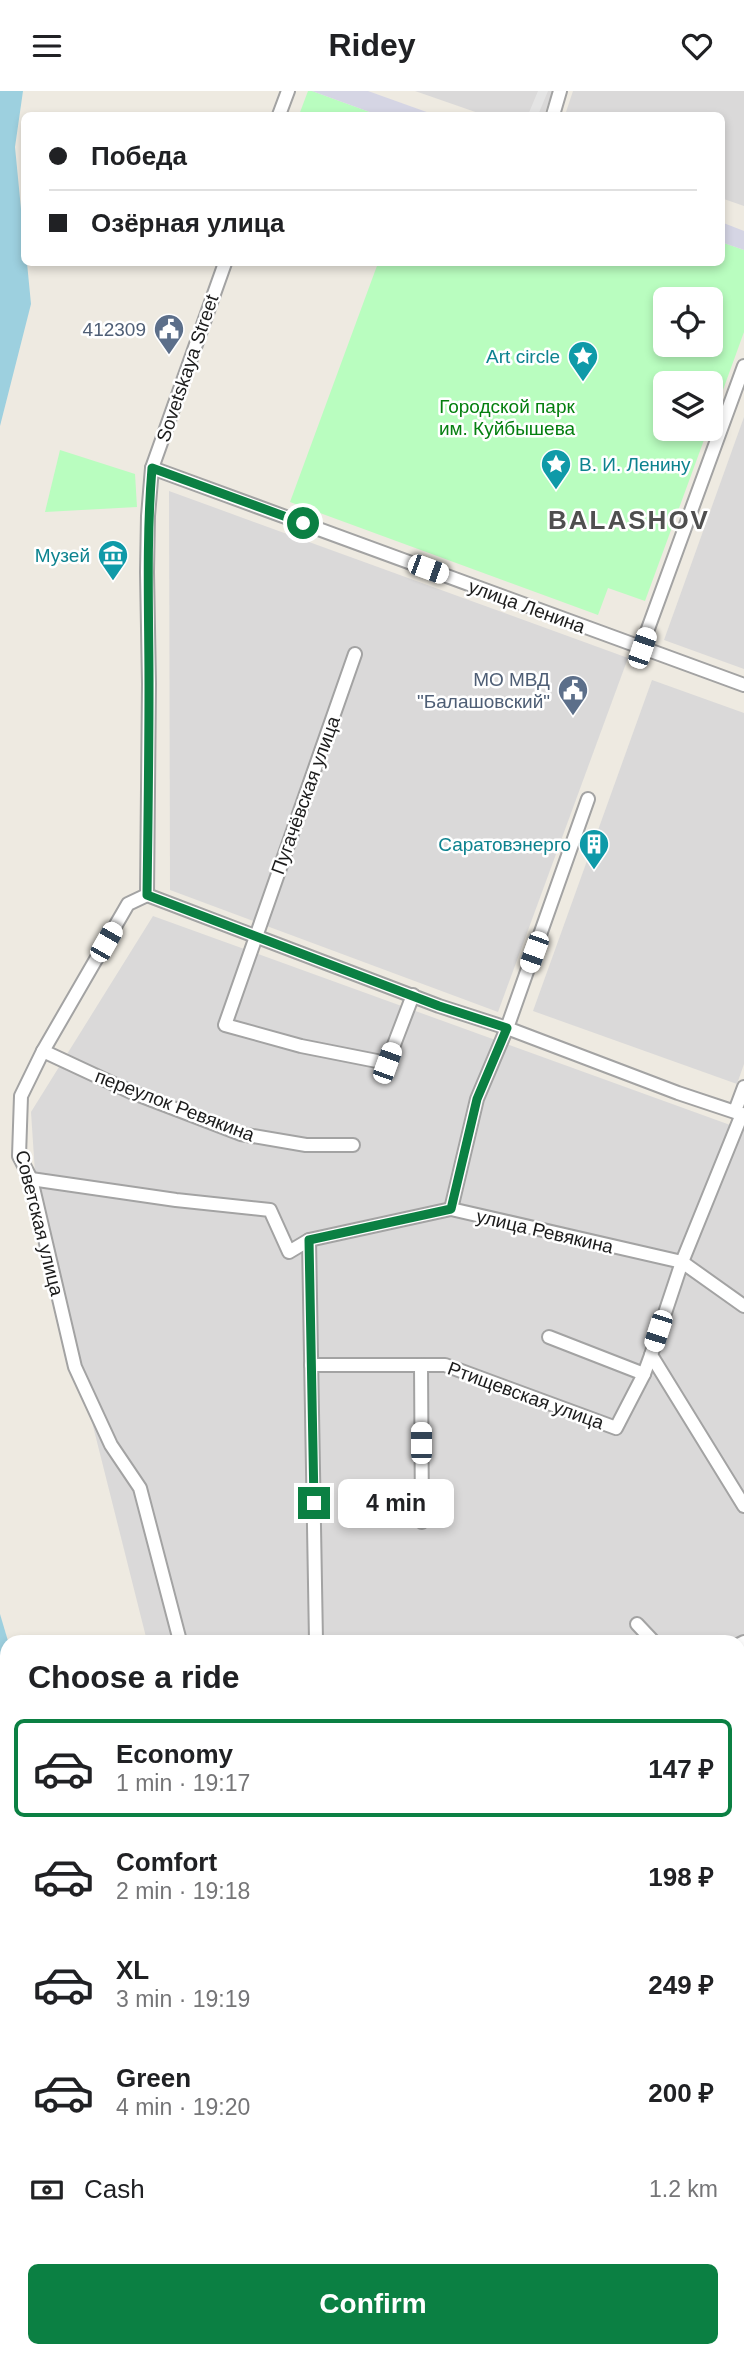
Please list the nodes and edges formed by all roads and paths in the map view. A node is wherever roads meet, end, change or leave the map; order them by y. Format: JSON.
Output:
{"nodes":[{"id":1,"x":288,"y":91,"type":"edge"},
{"id":2,"x":560,"y":91,"type":"edge"},
{"id":3,"x":280,"y":112,"type":"edge"},
{"id":4,"x":554,"y":112,"type":"edge"},
{"id":5,"x":224,"y":266,"type":"edge"},
{"id":6,"x":744,"y":366,"type":"edge"},
{"id":7,"x":152,"y":468,"type":"junction"},
{"id":8,"x":642,"y":648,"type":"junction"},
{"id":9,"x":355,"y":654,"type":"dead end"},
{"id":10,"x":744,"y":685,"type":"edge"},
{"id":11,"x":588,"y":799,"type":"dead end"},
{"id":12,"x":147,"y":895,"type":"junction"},
{"id":13,"x":254,"y":937,"type":"junction"},
{"id":14,"x":413,"y":995,"type":"junction"},
{"id":15,"x":507,"y":1028,"type":"junction"},
{"id":16,"x":43,"y":1051,"type":"junction"},
{"id":17,"x":744,"y":1087,"type":"edge"},
{"id":18,"x":740,"y":1114,"type":"edge"},
{"id":19,"x":353,"y":1145,"type":"dead end"},
{"id":20,"x":31,"y":1179,"type":"junction"},
{"id":21,"x":451,"y":1209,"type":"junction"},
{"id":22,"x":309,"y":1240,"type":"junction"},
{"id":23,"x":682,"y":1262,"type":"junction"},
{"id":24,"x":744,"y":1306,"type":"edge"},
{"id":25,"x":549,"y":1337,"type":"dead end"},
{"id":26,"x":651,"y":1355,"type":"junction"},
{"id":27,"x":312,"y":1365,"type":"junction"},
{"id":28,"x":421,"y":1365,"type":"junction"},
{"id":29,"x":644,"y":1374,"type":"junction"},
{"id":30,"x":744,"y":1506,"type":"edge"},
{"id":31,"x":422,"y":1522,"type":"dead end"},
{"id":32,"x":637,"y":1624,"type":"dead end"},
{"id":33,"x":178,"y":1635,"type":"edge"},
{"id":34,"x":316,"y":1635,"type":"edge"},
{"id":35,"x":647,"y":1635,"type":"edge"}],
"edges":[{"from":1,"to":3,"type":"street"},
{"from":2,"to":4,"type":"street"},
{"from":5,"to":7,"type":"street","name":"Sovetskaya Street"},
{"from":6,"to":8,"type":"street"},
{"from":7,"to":8,"type":"street","name":"улица Ленина"},
{"from":7,"to":12,"type":"street","name":"Sovetskaya Street"},
{"from":8,"to":10,"type":"street","name":"улица Ленина"},
{"from":9,"to":13,"type":"street","name":"Пугачёвская улица"},
{"from":11,"to":15,"type":"street"},
{"from":12,"to":13,"type":"street"},
{"from":12,"to":16,"type":"street","name":"Советская улица"},
{"from":13,"to":14,"type":"street"},
{"from":13,"to":14,"type":"street","name":"Пугачёвская улица"},
{"from":14,"to":15,"type":"street"},
{"from":15,"to":18,"type":"street"},
{"from":15,"to":21,"type":"street"},
{"from":16,"to":19,"type":"street","name":"переулок Ревякина"},
{"from":16,"to":20,"type":"street","name":"Советская улица"},
{"from":17,"to":18,"type":"street","name":"Ртищевская улица"},
{"from":18,"to":23,"type":"street","name":"Ртищевская улица"},
{"from":20,"to":22,"type":"street","name":"улица Ревякина"},
{"from":20,"to":33,"type":"street","name":"Советская улица"},
{"from":21,"to":22,"type":"street","name":"улица Ревякина"},
{"from":21,"to":23,"type":"street","name":"улица Ревякина"},
{"from":22,"to":27,"type":"street"},
{"from":23,"to":24,"type":"street","name":"улица Ревякина"},
{"from":23,"to":26,"type":"street","name":"Ртищевская улица"},
{"from":25,"to":29,"type":"street"},
{"from":26,"to":29,"type":"street","name":"Ртищевская улица"},
{"from":26,"to":30,"type":"street"},
{"from":27,"to":28,"type":"street","name":"Ртищевская улица"},
{"from":27,"to":34,"type":"street"},
{"from":28,"to":29,"type":"street","name":"Ртищевская улица"},
{"from":28,"to":31,"type":"street"},
{"from":32,"to":35,"type":"street"}]}
